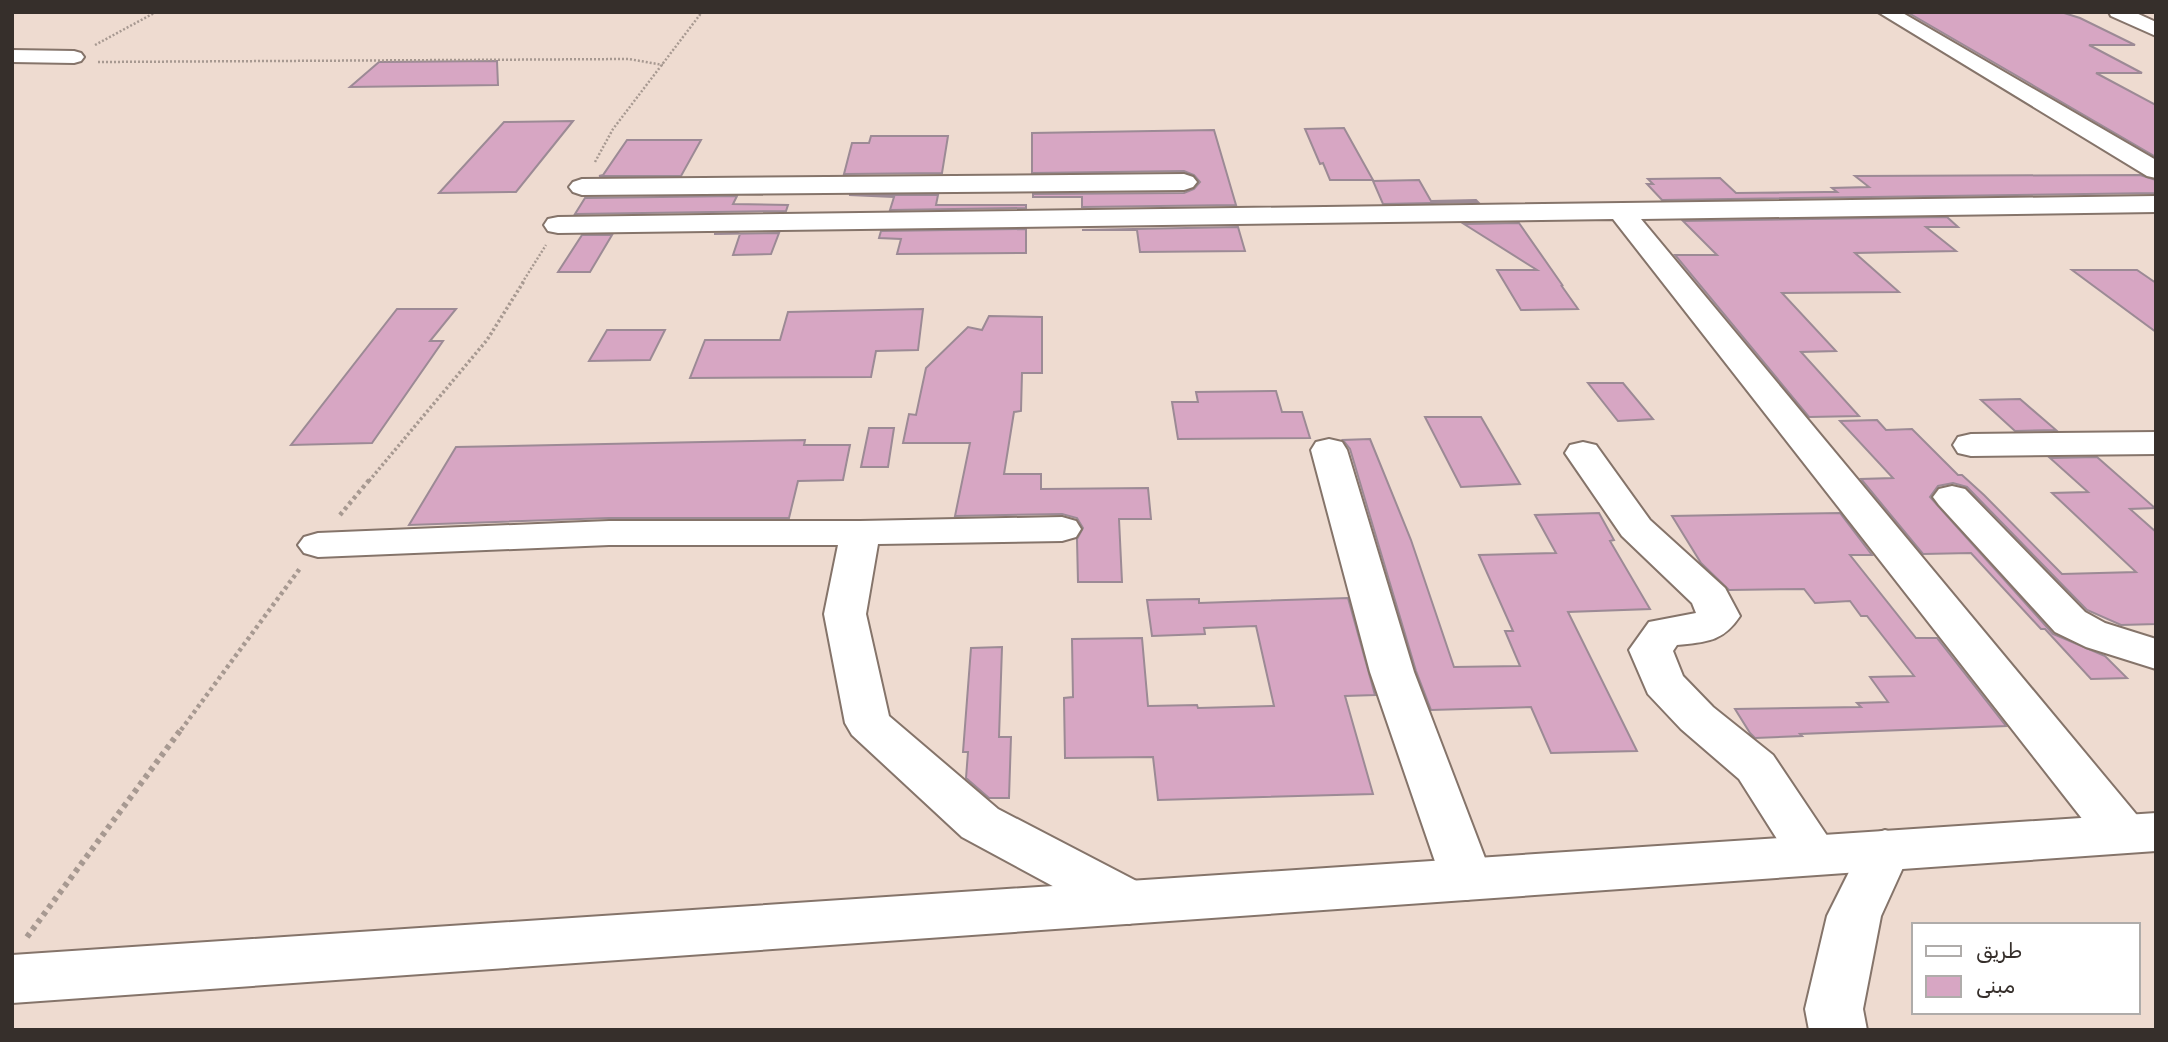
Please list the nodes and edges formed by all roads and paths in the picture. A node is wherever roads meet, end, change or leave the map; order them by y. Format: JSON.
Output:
{"nodes":[{"id":1,"x":156,"y":12,"type":"edge"},
{"id":2,"x":702,"y":12,"type":"edge"},
{"id":3,"x":1887,"y":12,"type":"edge"},
{"id":4,"x":2118,"y":12,"type":"edge"},
{"id":5,"x":2156,"y":30,"type":"edge"},
{"id":6,"x":12,"y":56,"type":"edge"},
{"id":7,"x":74,"y":57,"type":"junction"},
{"id":8,"x":663,"y":65,"type":"junction"},
{"id":9,"x":2156,"y":171,"type":"edge"},
{"id":10,"x":1184,"y":181,"type":"dead end"},
{"id":11,"x":582,"y":187,"type":"joint"},
{"id":12,"x":2156,"y":204,"type":"edge"},
{"id":13,"x":1620,"y":211,"type":"junction"},
{"id":14,"x":558,"y":225,"type":"joint"},
{"id":15,"x":2156,"y":443,"type":"edge"},
{"id":16,"x":1970,"y":445,"type":"dead end"},
{"id":17,"x":1328,"y":450,"type":"dead end"},
{"id":18,"x":1583,"y":453,"type":"dead end"},
{"id":19,"x":1952,"y":497,"type":"dead end"},
{"id":20,"x":1062,"y":529,"type":"dead end"},
{"id":21,"x":860,"y":533,"type":"junction"},
{"id":22,"x":318,"y":545,"type":"junction"},
{"id":23,"x":2156,"y":655,"type":"edge"},
{"id":24,"x":2139,"y":833,"type":"edge"},
{"id":25,"x":1885,"y":850,"type":"junction"},
{"id":26,"x":1814,"y":855,"type":"junction"},
{"id":27,"x":1467,"y":879,"type":"junction"},
{"id":28,"x":1129,"y":902,"type":"junction"},
{"id":29,"x":16,"y":963,"type":"edge"},
{"id":30,"x":1838,"y":1030,"type":"edge"}],
"edges":[{"from":1,"to":7,"type":"path"},
{"from":2,"to":8,"type":"path"},
{"from":3,"to":9,"type":"street"},
{"from":4,"to":5,"type":"street"},
{"from":6,"to":7,"type":"street"},
{"from":7,"to":8,"type":"path"},
{"from":8,"to":11,"type":"path"},
{"from":10,"to":11,"type":"street"},
{"from":12,"to":13,"type":"street"},
{"from":13,"to":14,"type":"street"},
{"from":13,"to":24,"type":"street"},
{"from":14,"to":22,"type":"path"},
{"from":15,"to":16,"type":"street"},
{"from":17,"to":27,"type":"street"},
{"from":18,"to":26,"type":"street"},
{"from":19,"to":23,"type":"street"},
{"from":20,"to":21,"type":"street"},
{"from":21,"to":22,"type":"street"},
{"from":21,"to":28,"type":"street"},
{"from":22,"to":29,"type":"path"},
{"from":24,"to":25,"type":"street"},
{"from":25,"to":26,"type":"street"},
{"from":25,"to":30,"type":"street"},
{"from":26,"to":27,"type":"street"},
{"from":27,"to":28,"type":"street"},
{"from":28,"to":29,"type":"street"}]}
